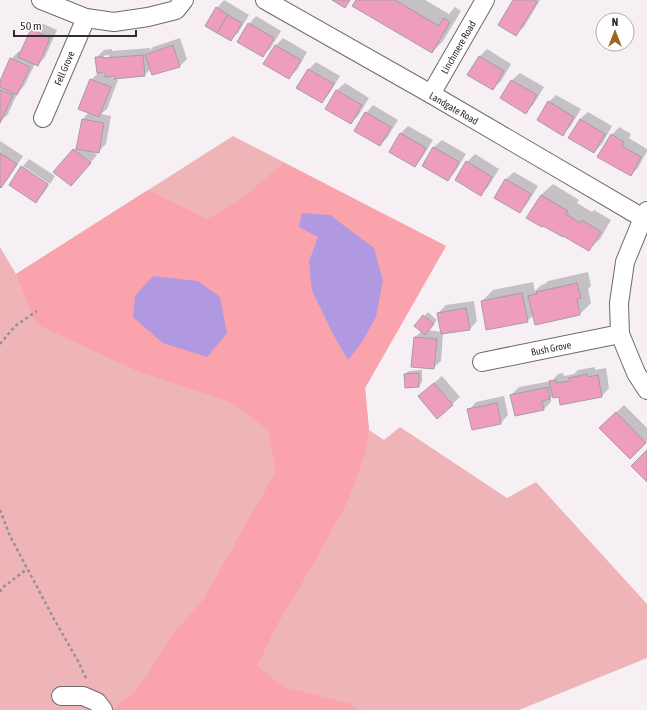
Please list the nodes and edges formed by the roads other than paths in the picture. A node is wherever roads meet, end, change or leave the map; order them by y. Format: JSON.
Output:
{"nodes":[{"id":1,"x":41,"y":0,"type":"edge"},
{"id":2,"x":184,"y":0,"type":"edge"},
{"id":3,"x":265,"y":0,"type":"edge"},
{"id":4,"x":485,"y":0,"type":"edge"},
{"id":5,"x":86,"y":18,"type":"junction"},
{"id":6,"x":431,"y":94,"type":"junction"},
{"id":7,"x":43,"y":118,"type":"dead end"},
{"id":8,"x":645,"y":214,"type":"edge"},
{"id":9,"x":620,"y":334,"type":"junction"},
{"id":10,"x":482,"y":362,"type":"dead end"},
{"id":11,"x":647,"y":390,"type":"edge"},
{"id":12,"x":61,"y":696,"type":"dead end"},
{"id":13,"x":100,"y":706,"type":"edge"}],
"edges":[{"from":1,"to":5,"type":"street"},
{"from":2,"to":5,"type":"street"},
{"from":3,"to":6,"type":"street","name":"Landgate Road"},
{"from":4,"to":6,"type":"street","name":"Linchmere Road"},
{"from":5,"to":7,"type":"street","name":"Fell Grove"},
{"from":6,"to":8,"type":"street","name":"Landgate Road"},
{"from":8,"to":9,"type":"street"},
{"from":9,"to":10,"type":"street","name":"Bush Grove"},
{"from":9,"to":11,"type":"street"},
{"from":12,"to":13,"type":"street"}]}
